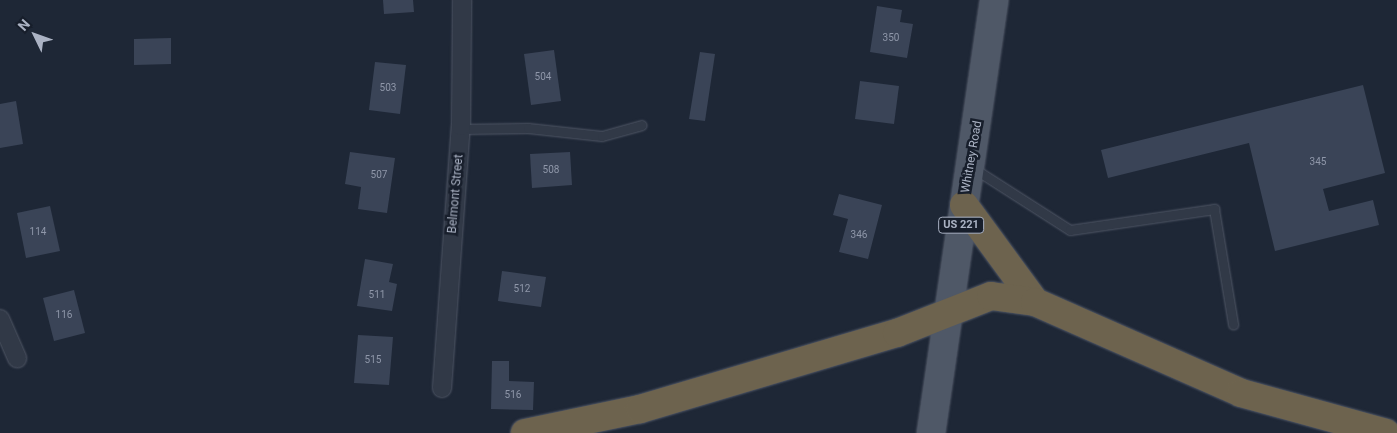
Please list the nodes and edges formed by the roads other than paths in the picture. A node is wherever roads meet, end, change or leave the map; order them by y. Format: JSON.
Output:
{"nodes":[{"id":1,"x":462,"y":0,"type":"edge"},
{"id":2,"x":994,"y":0,"type":"edge"},
{"id":3,"x":642,"y":125,"type":"dead end"},
{"id":4,"x":461,"y":129,"type":"junction"},
{"id":5,"x":971,"y":166,"type":"junction"},
{"id":6,"x":964,"y":205,"type":"junction"},
{"id":7,"x":1035,"y":302,"type":"junction"},
{"id":8,"x":947,"y":312,"type":"junction"},
{"id":9,"x":0,"y":319,"type":"edge"},
{"id":10,"x":1232,"y":324,"type":"dead end"},
{"id":11,"x":17,"y":358,"type":"dead end"},
{"id":12,"x":442,"y":388,"type":"dead end"},
{"id":13,"x":525,"y":433,"type":"edge"},
{"id":14,"x":931,"y":433,"type":"edge"},
{"id":15,"x":1386,"y":433,"type":"edge"}],
"edges":[{"from":1,"to":4,"type":"street","name":"Belmont Street"},
{"from":2,"to":5,"type":"main road","name":"Whitney Road","number":"US 221"},
{"from":3,"to":4,"type":"lane"},
{"from":4,"to":12,"type":"street","name":"Belmont Street"},
{"from":5,"to":6,"type":"main road","name":"Whitney Road","number":"US 221"},
{"from":5,"to":10,"type":"lane"},
{"from":6,"to":7,"type":"highway"},
{"from":6,"to":8,"type":"main road","name":"Whitney Road","number":"US 221"},
{"from":7,"to":8,"type":"highway"},
{"from":7,"to":15,"type":"highway"},
{"from":8,"to":13,"type":"highway"},
{"from":8,"to":14,"type":"main road","name":"Whitney Road","number":"US 221"},
{"from":9,"to":11,"type":"street"}]}
